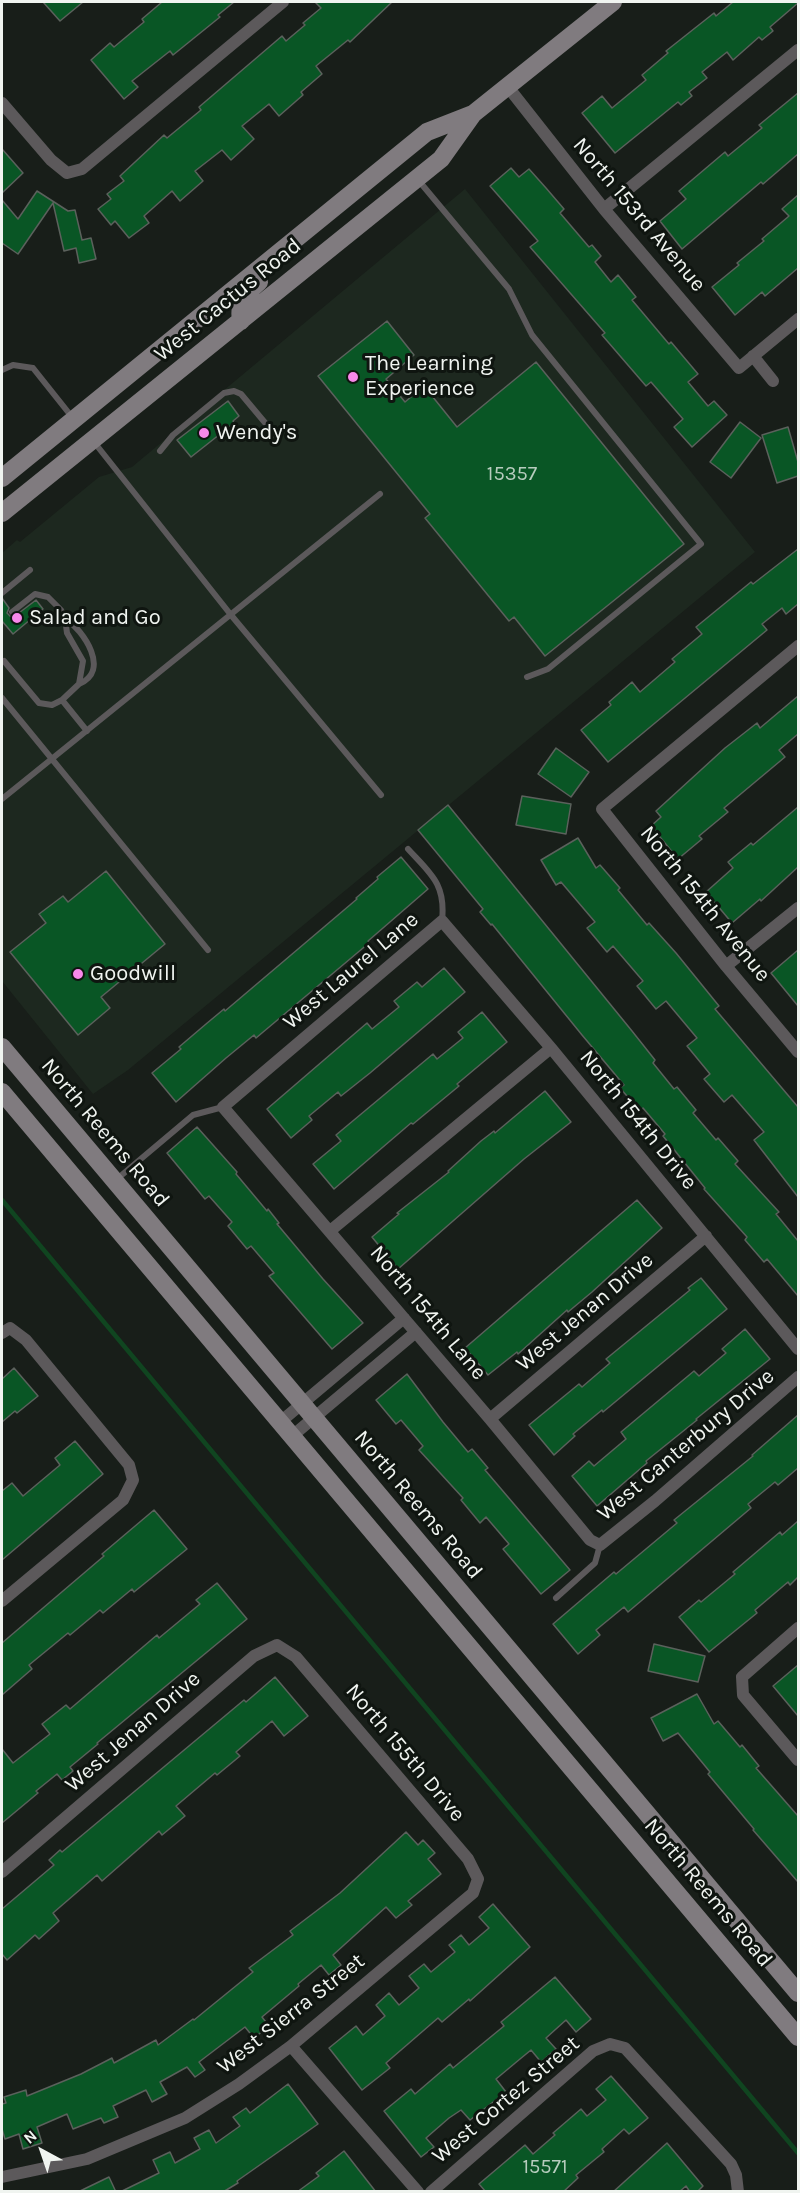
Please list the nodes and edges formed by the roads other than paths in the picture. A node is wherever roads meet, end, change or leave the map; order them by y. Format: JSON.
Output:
{"nodes":[{"id":1,"x":283,"y":2,"type":"edge"},
{"id":2,"x":613,"y":2,"type":"edge"},
{"id":3,"x":798,"y":50,"type":"edge"},
{"id":4,"x":508,"y":87,"type":"junction"},
{"id":5,"x":2,"y":104,"type":"edge"},
{"id":6,"x":473,"y":114,"type":"junction"},
{"id":7,"x":417,"y":178,"type":"junction"},
{"id":8,"x":604,"y":208,"type":"junction"},
{"id":9,"x":327,"y":213,"type":"junction"},
{"id":10,"x":798,"y":319,"type":"edge"},
{"id":11,"x":242,"y":321,"type":"junction"},
{"id":12,"x":753,"y":356,"type":"junction"},
{"id":13,"x":2,"y":370,"type":"edge"},
{"id":14,"x":773,"y":381,"type":"dead end"},
{"id":15,"x":93,"y":405,"type":"junction"},
{"id":16,"x":74,"y":420,"type":"junction"},
{"id":17,"x":277,"y":437,"type":"dead end"},
{"id":18,"x":92,"y":439,"type":"junction"},
{"id":19,"x":160,"y":451,"type":"dead end"},
{"id":20,"x":2,"y":478,"type":"edge"},
{"id":21,"x":380,"y":494,"type":"dead end"},
{"id":22,"x":2,"y":513,"type":"edge"},
{"id":23,"x":30,"y":570,"type":"dead end"},
{"id":24,"x":2,"y":593,"type":"edge"},
{"id":25,"x":12,"y":612,"type":"dead end"},
{"id":26,"x":231,"y":615,"type":"junction"},
{"id":27,"x":65,"y":618,"type":"junction"},
{"id":28,"x":798,"y":646,"type":"edge"},
{"id":29,"x":2,"y":661,"type":"edge"},
{"id":30,"x":527,"y":677,"type":"dead end"},
{"id":31,"x":79,"y":684,"type":"junction"},
{"id":32,"x":2,"y":698,"type":"edge"},
{"id":33,"x":62,"y":700,"type":"junction"},
{"id":34,"x":87,"y":731,"type":"junction"},
{"id":35,"x":52,"y":759,"type":"junction"},
{"id":36,"x":381,"y":795,"type":"dead end"},
{"id":37,"x":2,"y":799,"type":"edge"},
{"id":38,"x":408,"y":849,"type":"dead end"},
{"id":39,"x":798,"y":908,"type":"edge"},
{"id":40,"x":442,"y":921,"type":"junction"},
{"id":41,"x":208,"y":950,"type":"dead end"},
{"id":42,"x":726,"y":966,"type":"junction"},
{"id":43,"x":2,"y":1047,"type":"edge"},
{"id":44,"x":551,"y":1048,"type":"junction"},
{"id":45,"x":798,"y":1052,"type":"edge"},
{"id":46,"x":2,"y":1092,"type":"edge"},
{"id":47,"x":41,"y":1095,"type":"junction"},
{"id":48,"x":223,"y":1107,"type":"junction"},
{"id":49,"x":19,"y":1113,"type":"junction"},
{"id":50,"x":114,"y":1182,"type":"junction"},
{"id":51,"x":330,"y":1231,"type":"junction"},
{"id":52,"x":706,"y":1236,"type":"junction"},
{"id":53,"x":404,"y":1318,"type":"junction"},
{"id":54,"x":6,"y":1330,"type":"edge"},
{"id":55,"x":416,"y":1332,"type":"junction"},
{"id":56,"x":798,"y":1349,"type":"edge"},
{"id":57,"x":798,"y":1377,"type":"edge"},
{"id":58,"x":307,"y":1411,"type":"junction"},
{"id":59,"x":490,"y":1419,"type":"junction"},
{"id":60,"x":285,"y":1430,"type":"junction"},
{"id":61,"x":600,"y":1545,"type":"junction"},
{"id":62,"x":556,"y":1598,"type":"dead end"},
{"id":63,"x":2,"y":1601,"type":"edge"},
{"id":64,"x":798,"y":1628,"type":"edge"},
{"id":65,"x":296,"y":1657,"type":"joint"},
{"id":66,"x":798,"y":1760,"type":"edge"},
{"id":67,"x":2,"y":1872,"type":"edge"},
{"id":68,"x":478,"y":1879,"type":"joint"},
{"id":69,"x":798,"y":1993,"type":"edge"},
{"id":70,"x":798,"y":2037,"type":"edge"},
{"id":71,"x":291,"y":2046,"type":"junction"},
{"id":72,"x":2,"y":2177,"type":"edge"},
{"id":73,"x":418,"y":2192,"type":"edge"},
{"id":74,"x":430,"y":2192,"type":"edge"},
{"id":75,"x":738,"y":2192,"type":"edge"}],
"edges":[{"from":1,"to":5,"type":"street"},
{"from":2,"to":4,"type":"main road","name":"West Cactus Road"},
{"from":3,"to":8,"type":"street"},
{"from":4,"to":6,"type":"main road","name":"West Cactus Road"},
{"from":4,"to":8,"type":"street","name":"North 153rd Avenue"},
{"from":6,"to":7,"type":"main road","name":"West Cactus Road"},
{"from":6,"to":9,"type":"main road","name":"West Cactus Road"},
{"from":7,"to":11,"type":"main road","name":"West Cactus Road"},
{"from":7,"to":30,"type":"lane"},
{"from":8,"to":12,"type":"street","name":"North 153rd Avenue"},
{"from":9,"to":11,"type":"main road"},
{"from":9,"to":15,"type":"main road","name":"West Cactus Road"},
{"from":10,"to":12,"type":"street"},
{"from":11,"to":18,"type":"main road","name":"West Cactus Road"},
{"from":12,"to":14,"type":"street"},
{"from":13,"to":16,"type":"lane"},
{"from":15,"to":16,"type":"main road","name":"West Cactus Road"},
{"from":15,"to":18,"type":"main road"},
{"from":16,"to":20,"type":"main road","name":"West Cactus Road"},
{"from":17,"to":19,"type":"lane"},
{"from":18,"to":22,"type":"main road","name":"West Cactus Road"},
{"from":18,"to":26,"type":"lane"},
{"from":21,"to":26,"type":"lane"},
{"from":23,"to":24,"type":"lane"},
{"from":25,"to":27,"type":"lane"},
{"from":26,"to":34,"type":"lane"},
{"from":26,"to":36,"type":"lane"},
{"from":27,"to":31,"type":"lane"},
{"from":27,"to":31,"type":"lane"},
{"from":28,"to":42,"type":"street","name":"North 154th Avenue"},
{"from":29,"to":33,"type":"lane"},
{"from":31,"to":33,"type":"lane"},
{"from":32,"to":35,"type":"lane"},
{"from":33,"to":34,"type":"lane"},
{"from":34,"to":35,"type":"lane"},
{"from":35,"to":37,"type":"lane"},
{"from":35,"to":41,"type":"lane"},
{"from":38,"to":40,"type":"lane","name":"West Laurel Lane"},
{"from":39,"to":42,"type":"street"},
{"from":40,"to":44,"type":"street","name":"North 154th Drive"},
{"from":40,"to":48,"type":"street","name":"West Laurel Lane"},
{"from":42,"to":45,"type":"street","name":"North 154th Avenue"},
{"from":43,"to":47,"type":"main road","name":"North Reems Road"},
{"from":44,"to":51,"type":"street"},
{"from":44,"to":52,"type":"street","name":"North 154th Drive"},
{"from":46,"to":49,"type":"main road","name":"North Reems Road"},
{"from":47,"to":49,"type":"main road"},
{"from":47,"to":50,"type":"main road","name":"North Reems Road"},
{"from":48,"to":50,"type":"lane"},
{"from":48,"to":51,"type":"street","name":"North 154th Lane"},
{"from":49,"to":60,"type":"main road","name":"North Reems Road"},
{"from":50,"to":58,"type":"main road","name":"North Reems Road"},
{"from":51,"to":53,"type":"street","name":"North 154th Lane"},
{"from":52,"to":56,"type":"street","name":"North 154th Drive"},
{"from":52,"to":59,"type":"street","name":"West Jenan Drive"},
{"from":53,"to":55,"type":"street","name":"North 154th Lane"},
{"from":53,"to":58,"type":"street"},
{"from":54,"to":63,"type":"street"},
{"from":55,"to":58,"type":"street"},
{"from":55,"to":59,"type":"street","name":"North 154th Lane"},
{"from":57,"to":61,"type":"street","name":"West Canterbury Drive"},
{"from":58,"to":60,"type":"street"},
{"from":58,"to":60,"type":"street"},
{"from":58,"to":69,"type":"main road","name":"North Reems Road"},
{"from":59,"to":61,"type":"street","name":"North 154th Lane"},
{"from":60,"to":70,"type":"main road","name":"North Reems Road"},
{"from":61,"to":62,"type":"lane"},
{"from":64,"to":66,"type":"street"},
{"from":65,"to":67,"type":"street","name":"West Jenan Drive"},
{"from":65,"to":68,"type":"street","name":"North 155th Drive"},
{"from":68,"to":71,"type":"street","name":"West Sierra Street"},
{"from":71,"to":72,"type":"street","name":"West Sierra Street"},
{"from":71,"to":73,"type":"street"},
{"from":74,"to":75,"type":"street","name":"West Cortez Street"}]}
